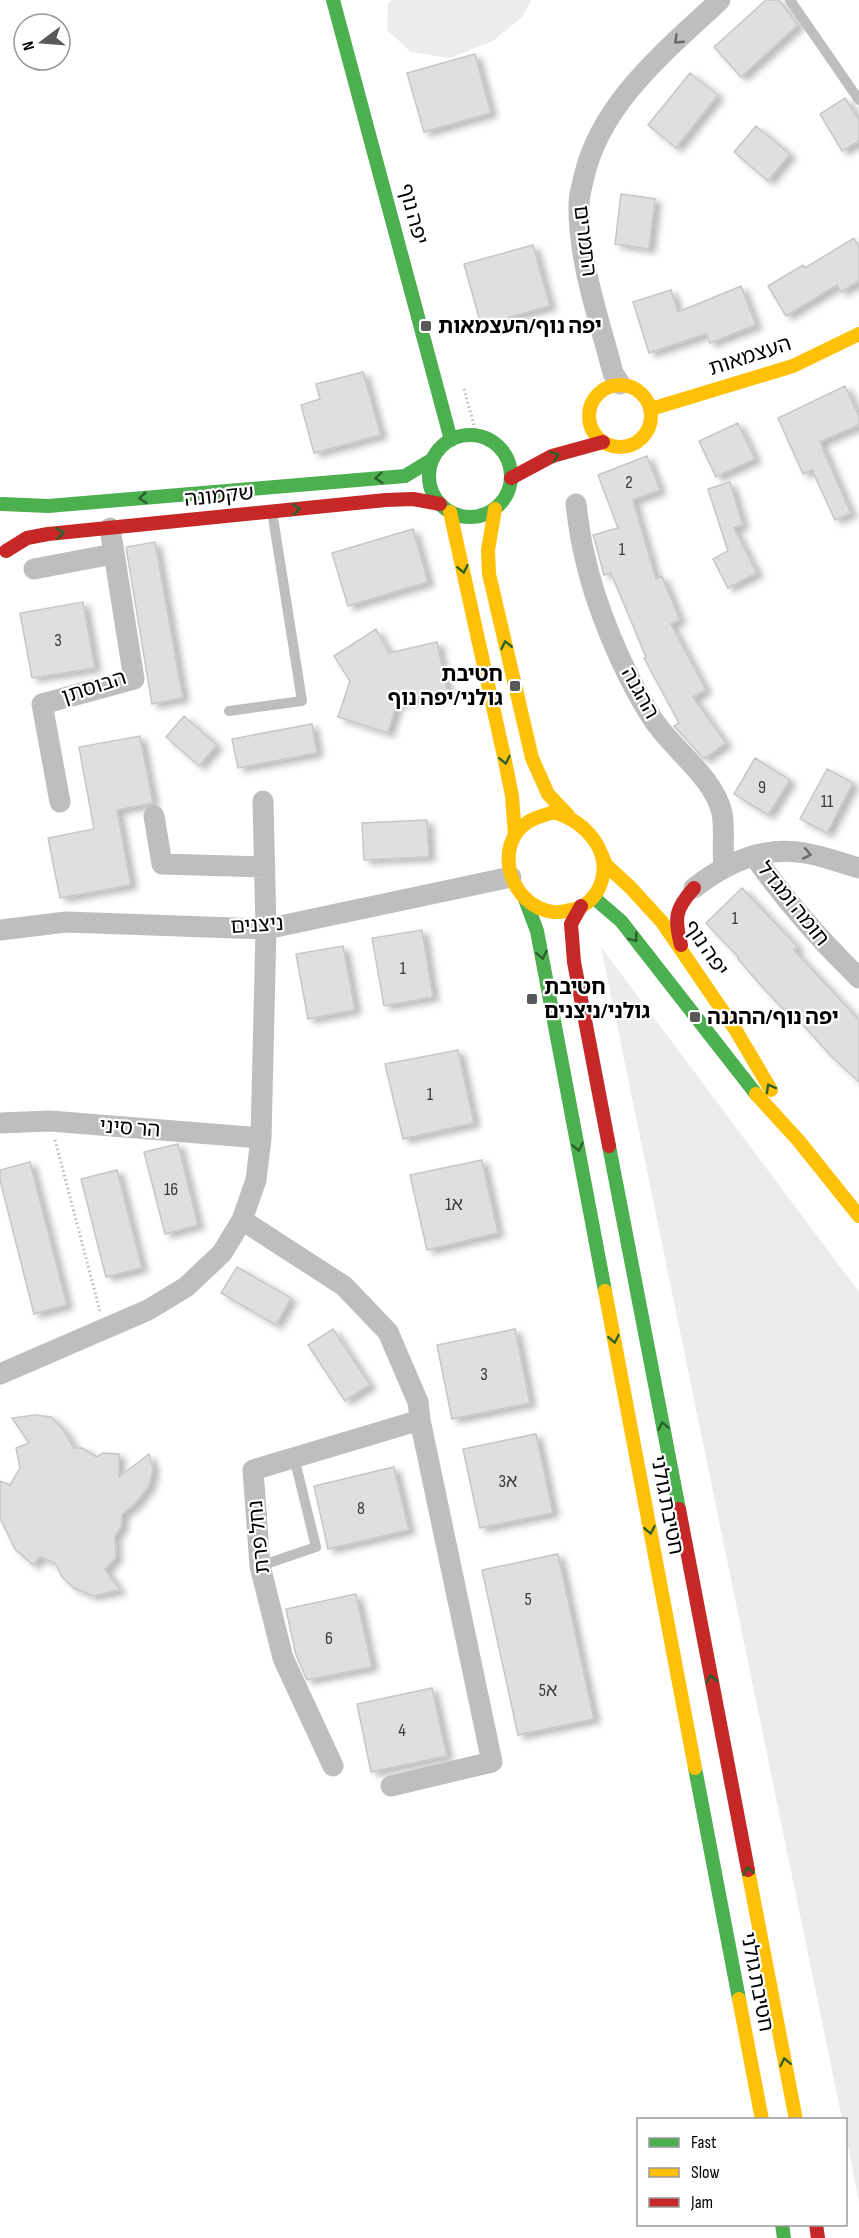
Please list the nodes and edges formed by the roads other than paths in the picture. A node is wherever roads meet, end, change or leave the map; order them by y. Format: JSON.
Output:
{"nodes":[{"id":1,"x":333,"y":0,"type":"edge"},
{"id":2,"x":720,"y":0,"type":"edge"},
{"id":3,"x":790,"y":0,"type":"edge"},
{"id":4,"x":859,"y":100,"type":"edge"},
{"id":5,"x":859,"y":334,"type":"edge"},
{"id":6,"x":620,"y":384,"type":"junction"},
{"id":7,"x":651,"y":409,"type":"junction"},
{"id":8,"x":590,"y":419,"type":"junction"},
{"id":9,"x":573,"y":428,"type":"dead end"},
{"id":10,"x":451,"y":440,"type":"junction"},
{"id":11,"x":603,"y":442,"type":"junction"},
{"id":12,"x":433,"y":459,"type":"junction"},
{"id":13,"x":511,"y":478,"type":"junction"},
{"id":14,"x":270,"y":499,"type":"junction"},
{"id":15,"x":1,"y":503,"type":"edge"},
{"id":16,"x":576,"y":504,"type":"dead end"},
{"id":17,"x":445,"y":508,"type":"junction"},
{"id":18,"x":495,"y":509,"type":"junction"},
{"id":19,"x":110,"y":528,"type":"junction"},
{"id":20,"x":113,"y":554,"type":"junction"},
{"id":21,"x":3,"y":555,"type":"edge"},
{"id":22,"x":34,"y":569,"type":"dead end"},
{"id":23,"x":229,"y":711,"type":"dead end"},
{"id":24,"x":263,"y":801,"type":"dead end"},
{"id":25,"x":60,"y":802,"type":"dead end"},
{"id":26,"x":568,"y":815,"type":"junction"},
{"id":27,"x":154,"y":816,"type":"dead end"},
{"id":28,"x":515,"y":835,"type":"junction"},
{"id":29,"x":601,"y":853,"type":"junction"},
{"id":30,"x":754,"y":856,"type":"junction"},
{"id":31,"x":265,"y":867,"type":"junction"},
{"id":32,"x":724,"y":867,"type":"junction"},
{"id":33,"x":859,"y":868,"type":"edge"},
{"id":34,"x":511,"y":877,"type":"junction"},
{"id":35,"x":630,"y":887,"type":"junction"},
{"id":36,"x":694,"y":888,"type":"junction"},
{"id":37,"x":651,"y":891,"type":"dead end"},
{"id":38,"x":672,"y":892,"type":"dead end"},
{"id":39,"x":593,"y":897,"type":"junction"},
{"id":40,"x":525,"y":899,"type":"junction"},
{"id":41,"x":581,"y":906,"type":"junction"},
{"id":42,"x":266,"y":929,"type":"junction"},
{"id":43,"x":0,"y":930,"type":"edge"},
{"id":44,"x":683,"y":950,"type":"junction"},
{"id":45,"x":859,"y":978,"type":"edge"},
{"id":46,"x":0,"y":1123,"type":"edge"},
{"id":47,"x":261,"y":1138,"type":"junction"},
{"id":48,"x":798,"y":1140,"type":"junction"},
{"id":49,"x":859,"y":1216,"type":"edge"},
{"id":50,"x":242,"y":1220,"type":"junction"},
{"id":51,"x":0,"y":1374,"type":"edge"},
{"id":52,"x":420,"y":1420,"type":"junction"},
{"id":53,"x":294,"y":1457,"type":"junction"},
{"id":54,"x":260,"y":1566,"type":"junction"},
{"id":55,"x":333,"y":1766,"type":"dead end"},
{"id":56,"x":392,"y":1786,"type":"dead end"},
{"id":57,"x":762,"y":2118,"type":"edge"},
{"id":58,"x":796,"y":2118,"type":"edge"}],
"edges":[{"from":1,"to":10,"type":"street","name":"יפה נוף"},
{"from":2,"to":6,"type":"street","name":"התמרים","one_way":true},
{"from":3,"to":4,"type":"lane"},
{"from":5,"to":7,"type":"street","name":"העצמאות"},
{"from":6,"to":7,"type":"street"},
{"from":6,"to":8,"type":"street"},
{"from":7,"to":11,"type":"street"},
{"from":8,"to":9,"type":"street"},
{"from":8,"to":11,"type":"street"},
{"from":10,"to":12,"type":"street"},
{"from":10,"to":13,"type":"street"},
{"from":13,"to":11,"type":"street","one_way":true},
{"from":12,"to":14,"type":"street","name":"שקמונה","one_way":true},
{"from":12,"to":17,"type":"street"},
{"from":13,"to":18,"type":"street"},
{"from":14,"to":15,"type":"street","name":"שקמונה","one_way":true},
{"from":14,"to":17,"type":"street","name":"שקמונה","one_way":true},
{"from":14,"to":19,"type":"street","name":"שקמונה"},
{"from":14,"to":23,"type":"lane"},
{"from":15,"to":21,"type":"street"},
{"from":16,"to":32,"type":"street","name":"ההגנה"},
{"from":17,"to":18,"type":"street"},
{"from":17,"to":28,"type":"street","one_way":true},
{"from":26,"to":18,"type":"street","one_way":true},
{"from":19,"to":20,"type":"street","name":"הבוסתן"},
{"from":21,"to":19,"type":"street","name":"שקמונה","one_way":true},
{"from":20,"to":22,"type":"street"},
{"from":20,"to":25,"type":"street","name":"הבוסתן"},
{"from":24,"to":31,"type":"street"},
{"from":26,"to":28,"type":"street"},
{"from":26,"to":29,"type":"street"},
{"from":27,"to":31,"type":"street"},
{"from":28,"to":34,"type":"street"},
{"from":29,"to":35,"type":"street","name":"יפה נוף"},
{"from":29,"to":39,"type":"street"},
{"from":30,"to":32,"type":"street"},
{"from":30,"to":33,"type":"street","one_way":true},
{"from":30,"to":45,"type":"street","name":"חומה ומגדל"},
{"from":31,"to":42,"type":"street"},
{"from":32,"to":36,"type":"street"},
{"from":34,"to":40,"type":"street"},
{"from":34,"to":42,"type":"street","name":"ניצנים"},
{"from":35,"to":37,"type":"street"},
{"from":35,"to":44,"type":"street","name":"יפה נוף"},
{"from":36,"to":38,"type":"street"},
{"from":36,"to":44,"type":"street"},
{"from":39,"to":41,"type":"street"},
{"from":39,"to":48,"type":"street","name":"יפה נוף","one_way":true},
{"from":40,"to":41,"type":"street"},
{"from":40,"to":57,"type":"street","name":"חטיבת גולני","one_way":true},
{"from":58,"to":41,"type":"street","name":"חטיבת גולני","one_way":true},
{"from":42,"to":43,"type":"street","name":"ניצנים"},
{"from":42,"to":47,"type":"street"},
{"from":48,"to":44,"type":"street","name":"יפה נוף","one_way":true},
{"from":46,"to":47,"type":"street","name":"הר סיני"},
{"from":47,"to":50,"type":"street"},
{"from":48,"to":49,"type":"street","name":"יפה נוף"},
{"from":50,"to":51,"type":"street"},
{"from":50,"to":52,"type":"street"},
{"from":52,"to":53,"type":"street","name":"נחל פרת"},
{"from":52,"to":56,"type":"street"},
{"from":53,"to":54,"type":"street","name":"נחל פרת"},
{"from":53,"to":54,"type":"lane"},
{"from":54,"to":55,"type":"street","name":"נחל פרת"}]}
